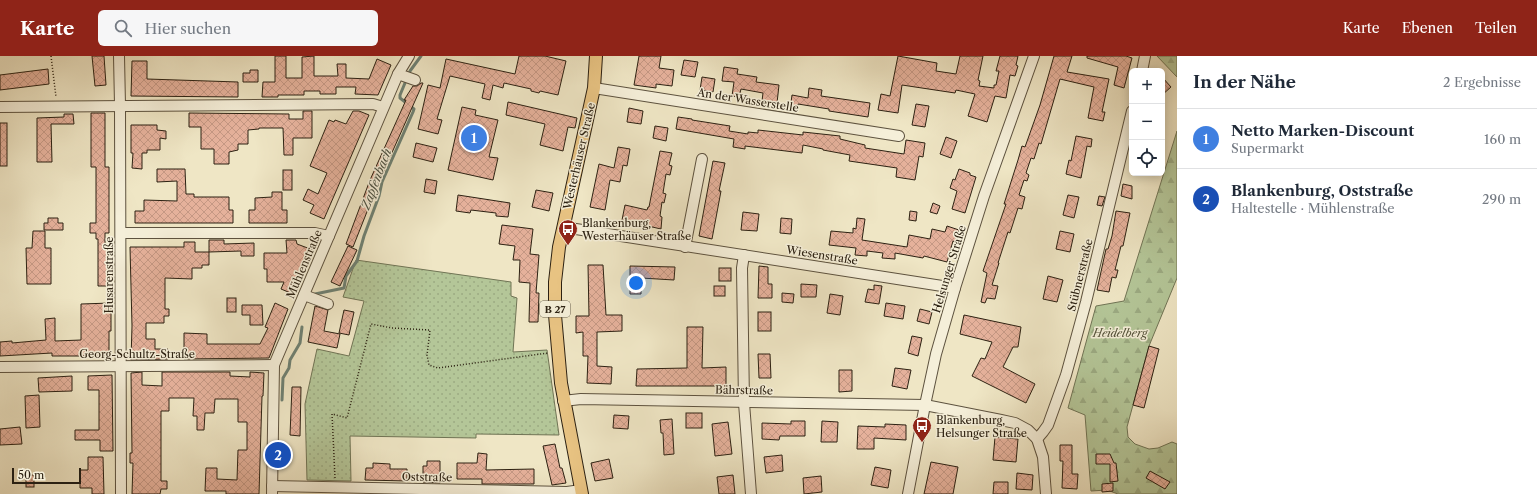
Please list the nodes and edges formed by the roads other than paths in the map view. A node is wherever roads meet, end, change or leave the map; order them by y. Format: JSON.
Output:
{"nodes":[{"id":1,"x":119,"y":56,"type":"edge"},
{"id":2,"x":409,"y":56,"type":"edge"},
{"id":3,"x":596,"y":56,"type":"edge"},
{"id":4,"x":1034,"y":56,"type":"edge"},
{"id":5,"x":1145,"y":56,"type":"edge"},
{"id":6,"x":1143,"y":68,"type":"edge"},
{"id":7,"x":594,"y":88,"type":"junction"},
{"id":8,"x":120,"y":105,"type":"junction"},
{"id":9,"x":0,"y":107,"type":"edge"},
{"id":10,"x":383,"y":107,"type":"junction"},
{"id":11,"x":1129,"y":124,"type":"edge"},
{"id":12,"x":899,"y":136,"type":"dead end"},
{"id":13,"x":702,"y":159,"type":"dead end"},
{"id":14,"x":563,"y":227,"type":"junction"},
{"id":15,"x":121,"y":233,"type":"junction"},
{"id":16,"x":329,"y":236,"type":"junction"},
{"id":17,"x":685,"y":247,"type":"junction"},
{"id":18,"x":744,"y":255,"type":"junction"},
{"id":19,"x":955,"y":288,"type":"junction"},
{"id":20,"x":304,"y":295,"type":"junction"},
{"id":21,"x":328,"y":304,"type":"dead end"},
{"id":22,"x":274,"y":365,"type":"junction"},
{"id":23,"x":121,"y":366,"type":"junction"},
{"id":24,"x":0,"y":367,"type":"edge"},
{"id":25,"x":564,"y":401,"type":"junction"},
{"id":26,"x":744,"y":403,"type":"junction"},
{"id":27,"x":925,"y":405,"type":"junction"},
{"id":28,"x":1037,"y":439,"type":"junction"},
{"id":29,"x":272,"y":490,"type":"edge"},
{"id":30,"x":375,"y":491,"type":"edge"},
{"id":31,"x":505,"y":492,"type":"edge"},
{"id":32,"x":582,"y":492,"type":"edge"},
{"id":33,"x":121,"y":494,"type":"edge"},
{"id":34,"x":751,"y":494,"type":"edge"},
{"id":35,"x":908,"y":494,"type":"edge"},
{"id":36,"x":1046,"y":494,"type":"edge"}],
"edges":[{"from":1,"to":8,"type":"street","name":"Husarenstraße"},
{"from":2,"to":10,"type":"street","name":"Mühlenstraße"},
{"from":3,"to":7,"type":"main road","name":"Westerhäuser Straße","number":"B 27"},
{"from":4,"to":19,"type":"street","name":"Helsunger Straße"},
{"from":5,"to":6,"type":"street"},
{"from":7,"to":12,"type":"street","name":"An der Wasserstelle"},
{"from":7,"to":14,"type":"main road","name":"Westerhäuser Straße","number":"B 27"},
{"from":8,"to":9,"type":"street"},
{"from":8,"to":10,"type":"street"},
{"from":8,"to":15,"type":"street","name":"Husarenstraße"},
{"from":10,"to":16,"type":"street","name":"Mühlenstraße"},
{"from":11,"to":28,"type":"street","name":"Stübnerstraße"},
{"from":13,"to":17,"type":"street"},
{"from":14,"to":17,"type":"street","name":"Wiesenstraße"},
{"from":14,"to":25,"type":"main road","name":"Westerhäuser Straße","number":"B 27"},
{"from":15,"to":16,"type":"street"},
{"from":15,"to":23,"type":"street","name":"Husarenstraße"},
{"from":16,"to":20,"type":"street","name":"Mühlenstraße"},
{"from":17,"to":18,"type":"street","name":"Wiesenstraße"},
{"from":18,"to":19,"type":"street","name":"Wiesenstraße"},
{"from":18,"to":26,"type":"street"},
{"from":19,"to":27,"type":"street","name":"Helsunger Straße"},
{"from":20,"to":21,"type":"street"},
{"from":20,"to":22,"type":"street","name":"Mühlenstraße"},
{"from":22,"to":23,"type":"street","name":"Georg-Schultz-Straße"},
{"from":22,"to":29,"type":"street","name":"Mühlenstraße"},
{"from":23,"to":24,"type":"street","name":"Georg-Schultz-Straße"},
{"from":23,"to":33,"type":"street","name":"Husarenstraße"},
{"from":25,"to":26,"type":"street","name":"Bährstraße"},
{"from":25,"to":32,"type":"main road","name":"Westerhäuser Straße","number":"B 27"},
{"from":26,"to":27,"type":"street","name":"Bährstraße"},
{"from":26,"to":34,"type":"street"},
{"from":27,"to":28,"type":"street","name":"Bährstraße"},
{"from":27,"to":35,"type":"street","name":"Helsunger Straße"},
{"from":28,"to":36,"type":"street"},
{"from":29,"to":30,"type":"street","name":"Oststraße"},
{"from":30,"to":31,"type":"street","name":"Oststraße"},
{"from":31,"to":32,"type":"street","name":"Oststraße"}]}
